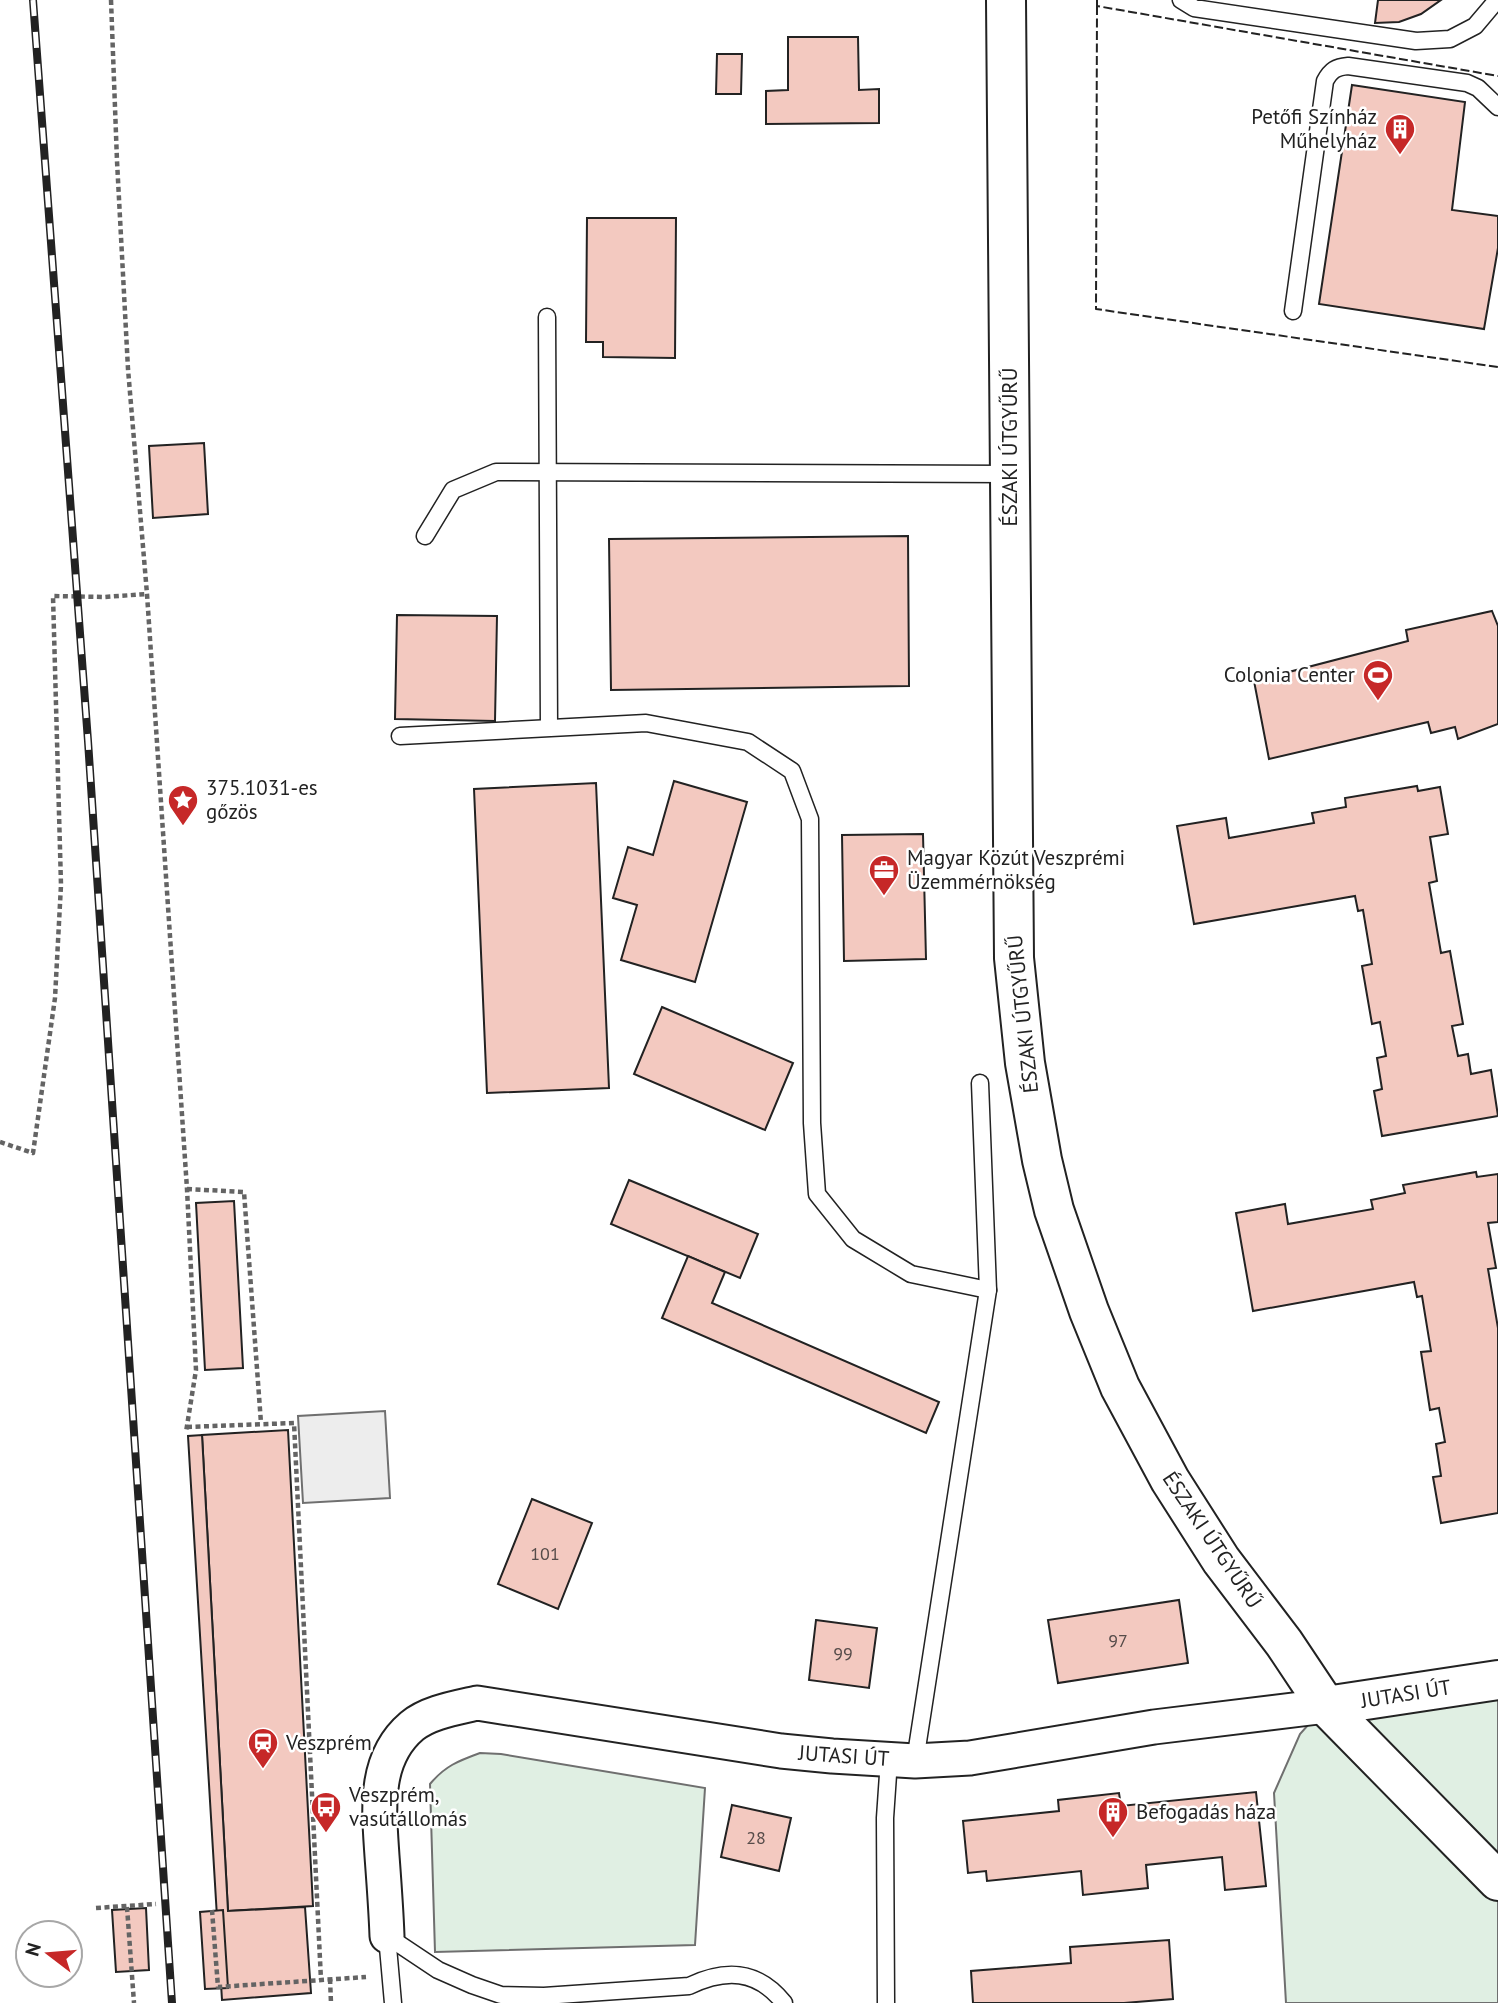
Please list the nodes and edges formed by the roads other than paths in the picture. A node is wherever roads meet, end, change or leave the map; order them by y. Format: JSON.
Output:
{"nodes":[{"id":1,"x":1006,"y":0,"type":"edge"},
{"id":2,"x":1181,"y":0,"type":"edge"},
{"id":3,"x":1497,"y":0,"type":"edge"},
{"id":4,"x":1498,"y":107,"type":"edge"},
{"id":5,"x":1293,"y":311,"type":"dead end"},
{"id":6,"x":547,"y":317,"type":"dead end"},
{"id":7,"x":548,"y":472,"type":"junction"},
{"id":8,"x":1010,"y":474,"type":"junction"},
{"id":9,"x":425,"y":536,"type":"dead end"},
{"id":10,"x":549,"y":727,"type":"junction"},
{"id":11,"x":400,"y":736,"type":"dead end"},
{"id":12,"x":980,"y":1083,"type":"dead end"},
{"id":13,"x":988,"y":1290,"type":"junction"},
{"id":14,"x":1498,"y":1680,"type":"edge"},
{"id":15,"x":1326,"y":1706,"type":"junction"},
{"id":16,"x":902,"y":1760,"type":"junction"},
{"id":17,"x":1498,"y":1881,"type":"edge"},
{"id":18,"x":387,"y":1936,"type":"junction"},
{"id":19,"x":393,"y":2003,"type":"edge"},
{"id":20,"x":784,"y":2003,"type":"edge"},
{"id":21,"x":886,"y":2003,"type":"edge"}],
"edges":[{"from":1,"to":8,"type":"main road","name":"ÉSZAKI ÚTGYŰRŰ"},
{"from":2,"to":3,"type":"lane"},
{"from":4,"to":5,"type":"lane"},
{"from":6,"to":7,"type":"lane"},
{"from":7,"to":8,"type":"lane"},
{"from":7,"to":9,"type":"lane"},
{"from":7,"to":10,"type":"lane"},
{"from":8,"to":15,"type":"main road","name":"ÉSZAKI ÚTGYŰRŰ"},
{"from":10,"to":11,"type":"lane"},
{"from":10,"to":13,"type":"lane"},
{"from":12,"to":13,"type":"lane"},
{"from":13,"to":16,"type":"lane"},
{"from":14,"to":15,"type":"main road","name":"JUTASI ÚT"},
{"from":15,"to":16,"type":"street","name":"JUTASI ÚT"},
{"from":15,"to":17,"type":"main road","name":"ÉSZAKI ÚTGYŰRŰ"},
{"from":16,"to":18,"type":"street","name":"JUTASI ÚT"},
{"from":16,"to":21,"type":"lane"},
{"from":18,"to":19,"type":"lane"},
{"from":18,"to":20,"type":"lane"}]}
